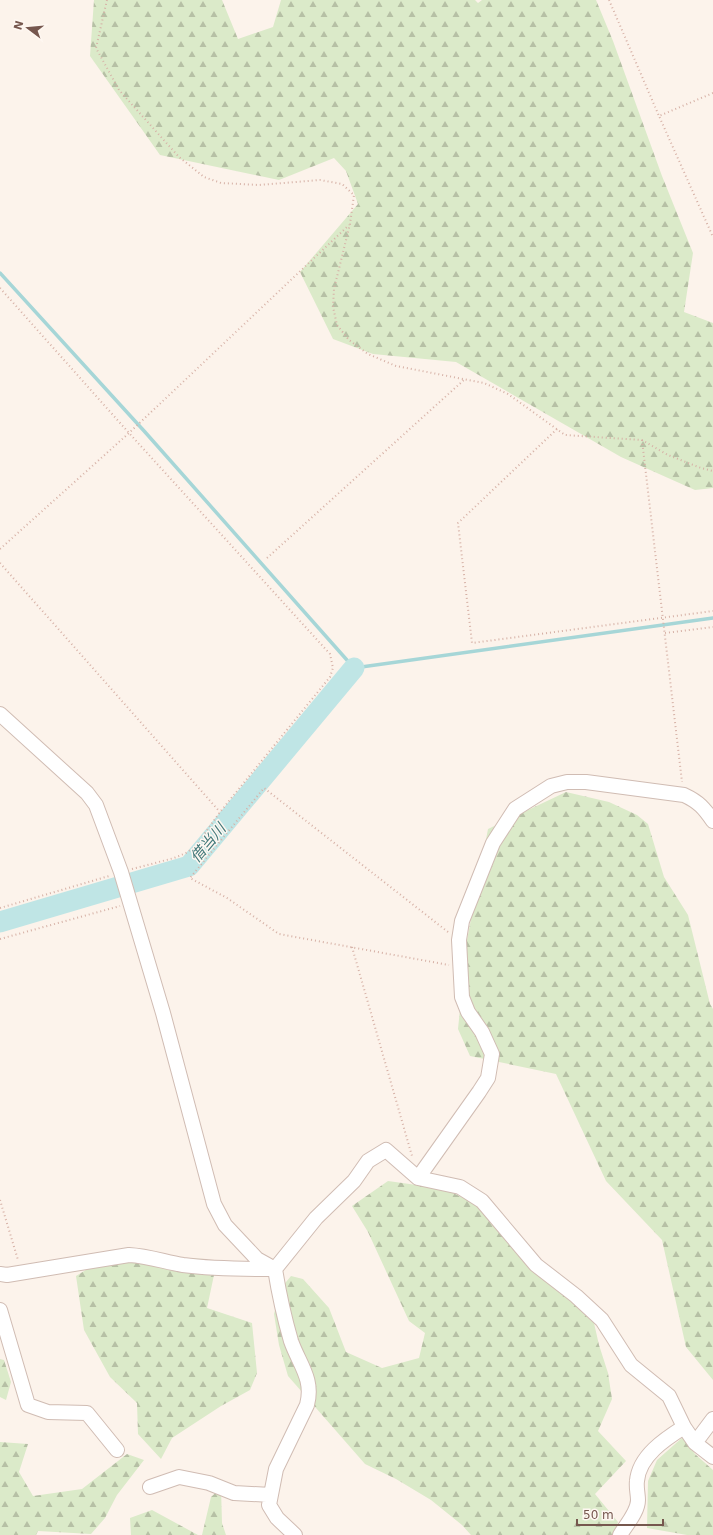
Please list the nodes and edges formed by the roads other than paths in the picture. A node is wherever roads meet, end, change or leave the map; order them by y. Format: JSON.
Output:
{"nodes":[{"id":1,"x":0,"y":714,"type":"edge"},
{"id":2,"x":713,"y":821,"type":"edge"},
{"id":3,"x":418,"y":1178,"type":"junction"},
{"id":4,"x":275,"y":1269,"type":"junction"},
{"id":5,"x":0,"y":1274,"type":"edge"},
{"id":6,"x":0,"y":1310,"type":"edge"},
{"id":7,"x":713,"y":1419,"type":"edge"},
{"id":8,"x":684,"y":1427,"type":"junction"},
{"id":9,"x":695,"y":1443,"type":"junction"},
{"id":10,"x":116,"y":1450,"type":"dead end"},
{"id":11,"x":713,"y":1457,"type":"edge"},
{"id":12,"x":150,"y":1487,"type":"dead end"},
{"id":13,"x":271,"y":1495,"type":"junction"},
{"id":14,"x":295,"y":1535,"type":"edge"},
{"id":15,"x":620,"y":1535,"type":"edge"}],
"edges":[{"from":1,"to":4,"type":"street"},
{"from":2,"to":3,"type":"street"},
{"from":3,"to":4,"type":"street"},
{"from":3,"to":8,"type":"street"},
{"from":4,"to":5,"type":"street"},
{"from":4,"to":13,"type":"street"},
{"from":6,"to":10,"type":"street"},
{"from":7,"to":9,"type":"street"},
{"from":8,"to":9,"type":"street"},
{"from":8,"to":15,"type":"street"},
{"from":9,"to":11,"type":"street"},
{"from":12,"to":13,"type":"street"},
{"from":13,"to":14,"type":"street"}]}
